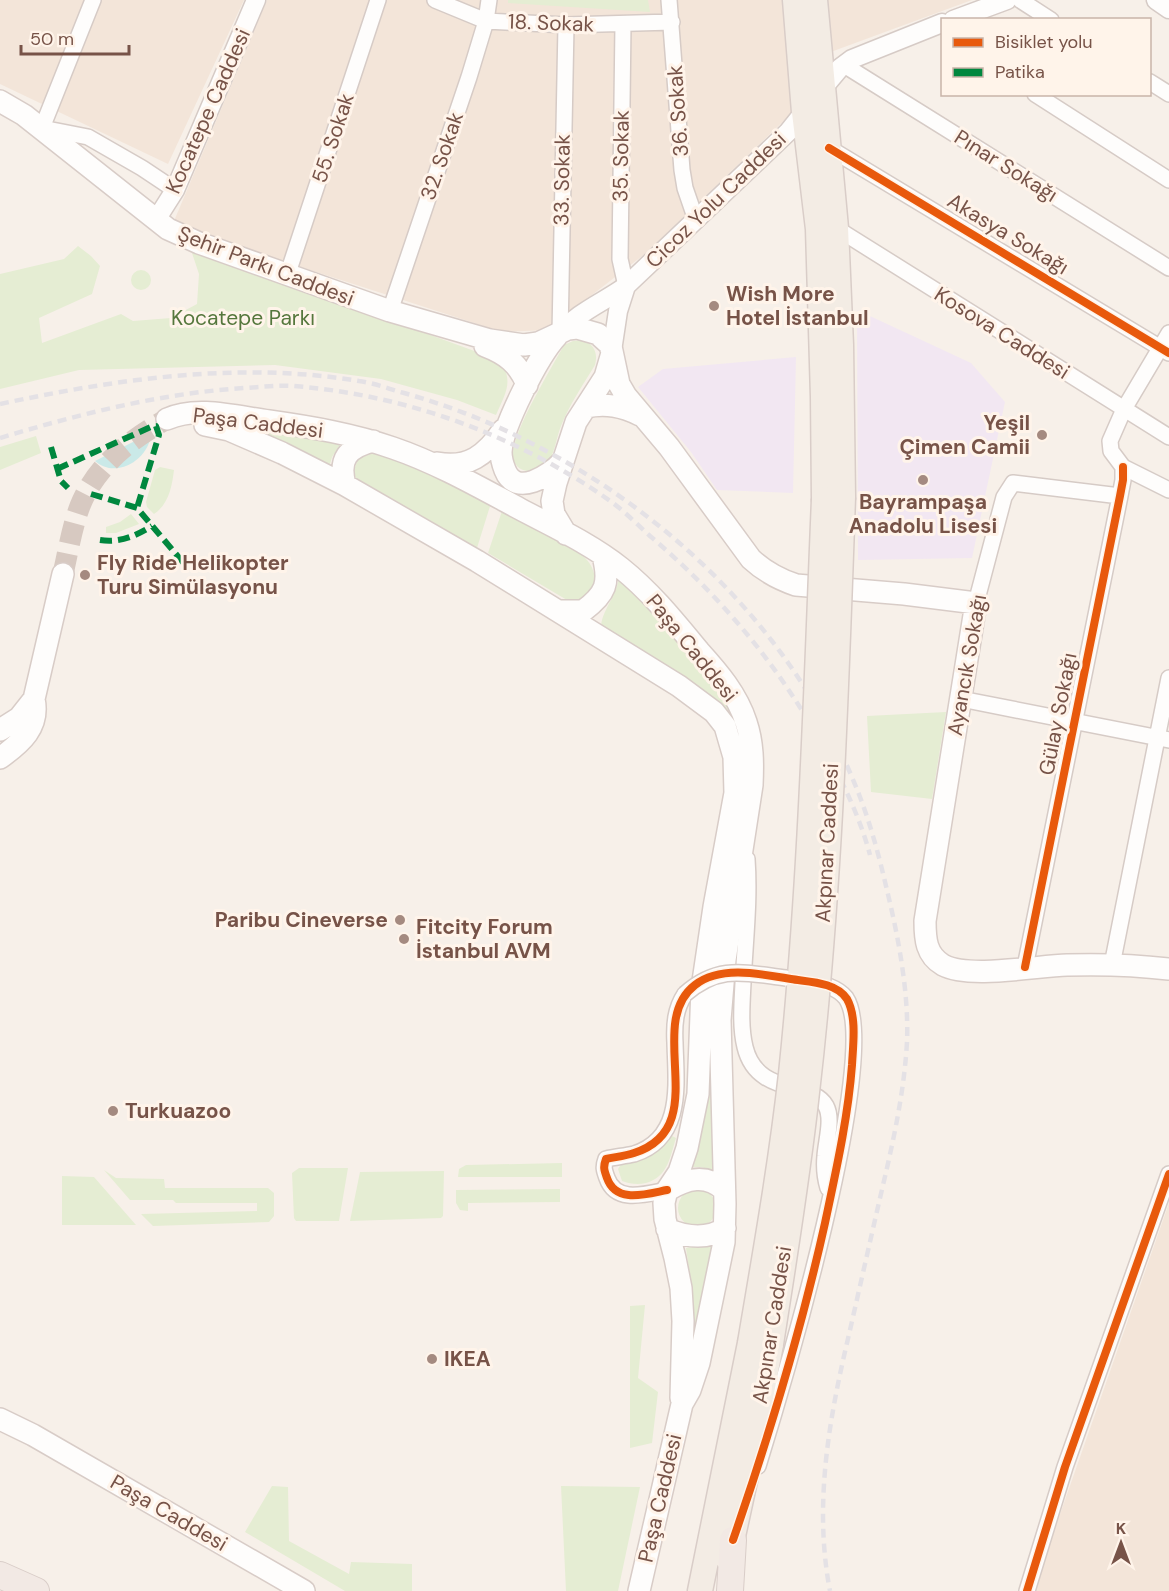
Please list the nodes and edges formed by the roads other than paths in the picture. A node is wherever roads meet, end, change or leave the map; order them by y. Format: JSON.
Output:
{"nodes":[{"id":1,"x":256,"y":0,"type":"edge"},
{"id":2,"x":378,"y":0,"type":"edge"},
{"id":3,"x":435,"y":0,"type":"edge"},
{"id":4,"x":489,"y":0,"type":"edge"},
{"id":5,"x":669,"y":0,"type":"edge"},
{"id":6,"x":795,"y":0,"type":"edge"},
{"id":7,"x":815,"y":0,"type":"edge"},
{"id":8,"x":1007,"y":0,"type":"edge"},
{"id":9,"x":1020,"y":0,"type":"edge"},
{"id":10,"x":1156,"y":0,"type":"edge"},
{"id":11,"x":88,"y":1,"type":"edge"},
{"id":12,"x":1169,"y":9,"type":"edge"},
{"id":13,"x":958,"y":18,"type":"edge"},
{"id":14,"x":1048,"y":18,"type":"edge"},
{"id":15,"x":486,"y":21,"type":"junction"},
{"id":16,"x":672,"y":22,"type":"junction"},
{"id":17,"x":623,"y":24,"type":"junction"},
{"id":18,"x":566,"y":25,"type":"junction"},
{"id":19,"x":938,"y":29,"type":"edge"},
{"id":20,"x":844,"y":65,"type":"junction"},
{"id":21,"x":1151,"y":83,"type":"edge"},
{"id":22,"x":824,"y":87,"type":"junction"},
{"id":23,"x":1169,"y":94,"type":"edge"},
{"id":24,"x":1038,"y":96,"type":"edge"},
{"id":25,"x":0,"y":101,"type":"edge"},
{"id":26,"x":804,"y":112,"type":"junction"},
{"id":27,"x":0,"y":114,"type":"edge"},
{"id":28,"x":42,"y":128,"type":"junction"},
{"id":29,"x":829,"y":148,"type":"junction"},
{"id":30,"x":1169,"y":180,"type":"edge"},
{"id":31,"x":175,"y":190,"type":"junction"},
{"id":32,"x":156,"y":220,"type":"junction"},
{"id":33,"x":696,"y":220,"type":"junction"},
{"id":34,"x":836,"y":228,"type":"junction"},
{"id":35,"x":1169,"y":268,"type":"edge"},
{"id":36,"x":288,"y":276,"type":"junction"},
{"id":37,"x":626,"y":286,"type":"junction"},
{"id":38,"x":390,"y":311,"type":"junction"},
{"id":39,"x":449,"y":330,"type":"junction"},
{"id":40,"x":1169,"y":333,"type":"edge"},
{"id":41,"x":560,"y":334,"type":"junction"},
{"id":42,"x":1165,"y":350,"type":"edge"},
{"id":43,"x":612,"y":351,"type":"junction"},
{"id":44,"x":527,"y":385,"type":"junction"},
{"id":45,"x":586,"y":407,"type":"junction"},
{"id":46,"x":1124,"y":409,"type":"junction"},
{"id":47,"x":641,"y":416,"type":"junction"},
{"id":48,"x":510,"y":420,"type":"junction"},
{"id":49,"x":1169,"y":437,"type":"edge"},
{"id":50,"x":373,"y":441,"type":"junction"},
{"id":51,"x":417,"y":458,"type":"junction"},
{"id":52,"x":562,"y":462,"type":"junction"},
{"id":53,"x":1123,"y":467,"type":"junction"},
{"id":54,"x":345,"y":485,"type":"junction"},
{"id":55,"x":1169,"y":490,"type":"edge"},
{"id":56,"x":1120,"y":496,"type":"junction"},
{"id":57,"x":833,"y":498,"type":"junction"},
{"id":58,"x":566,"y":534,"type":"junction"},
{"id":59,"x":603,"y":555,"type":"junction"},
{"id":60,"x":63,"y":574,"type":"tunnel mouth"},
{"id":61,"x":976,"y":603,"type":"junction"},
{"id":62,"x":558,"y":611,"type":"junction"},
{"id":63,"x":1169,"y":678,"type":"edge"},
{"id":64,"x":961,"y":699,"type":"junction"},
{"id":65,"x":1075,"y":722,"type":"junction"},
{"id":66,"x":13,"y":729,"type":"edge"},
{"id":67,"x":1163,"y":739,"type":"edge"},
{"id":68,"x":0,"y":758,"type":"edge"},
{"id":69,"x":746,"y":836,"type":"junction"},
{"id":70,"x":1112,"y":965,"type":"junction"},
{"id":71,"x":1025,"y":967,"type":"junction"},
{"id":72,"x":1169,"y":969,"type":"edge"},
{"id":73,"x":1169,"y":1174,"type":"edge"},
{"id":74,"x":668,"y":1190,"type":"junction"},
{"id":75,"x":724,"y":1190,"type":"junction"},
{"id":76,"x":831,"y":1197,"type":"junction"},
{"id":77,"x":725,"y":1228,"type":"junction"},
{"id":78,"x":667,"y":1229,"type":"junction"},
{"id":79,"x":761,"y":1343,"type":"junction"},
{"id":80,"x":682,"y":1404,"type":"junction"},
{"id":81,"x":0,"y":1406,"type":"edge"},
{"id":82,"x":0,"y":1419,"type":"edge"},
{"id":83,"x":33,"y":1435,"type":"junction"},
{"id":84,"x":733,"y":1540,"type":"junction"},
{"id":85,"x":0,"y":1575,"type":"edge"},
{"id":86,"x":36,"y":1591,"type":"edge"},
{"id":87,"x":304,"y":1591,"type":"edge"},
{"id":88,"x":639,"y":1591,"type":"edge"},
{"id":89,"x":700,"y":1591,"type":"edge"},
{"id":90,"x":721,"y":1591,"type":"edge"},
{"id":91,"x":730,"y":1591,"type":"edge"},
{"id":92,"x":1027,"y":1591,"type":"edge"}],
"edges":[{"from":1,"to":31,"type":"street","name":"Kocatepe Caddesi"},
{"from":2,"to":36,"type":"street","name":"55. Sokak"},
{"from":3,"to":15,"type":"street","name":"18. Sokak"},
{"from":4,"to":15,"type":"street","name":"32. Sokak"},
{"from":5,"to":16,"type":"street","name":"36. Sokak"},
{"from":6,"to":26,"type":"main road","name":"Akpınar Caddesi"},
{"from":7,"to":22,"type":"main road","name":"Akpınar Caddesi"},
{"from":8,"to":13,"type":"street"},
{"from":9,"to":14,"type":"street"},
{"from":10,"to":12,"type":"street"},
{"from":11,"to":28,"type":"street"},
{"from":15,"to":18,"type":"street","name":"18. Sokak"},
{"from":15,"to":38,"type":"street","name":"32. Sokak"},
{"from":16,"to":17,"type":"street","name":"18. Sokak"},
{"from":16,"to":33,"type":"street","name":"36. Sokak"},
{"from":17,"to":18,"type":"street","name":"18. Sokak"},
{"from":17,"to":37,"type":"street","name":"35. Sokak"},
{"from":18,"to":41,"type":"street","name":"33. Sokak"},
{"from":19,"to":20,"type":"street"},
{"from":20,"to":22,"type":"street"},
{"from":20,"to":35,"type":"street","name":"Pınar Sokağı"},
{"from":21,"to":23,"type":"street"},
{"from":22,"to":26,"type":"main road"},
{"from":22,"to":29,"type":"main road","name":"Akpınar Caddesi"},
{"from":24,"to":30,"type":"street"},
{"from":25,"to":28,"type":"main road","name":"Şehir Parkı Caddesi"},
{"from":26,"to":33,"type":"street","name":"Cicoz Yolu Caddesi"},
{"from":26,"to":57,"type":"main road","name":"Akpınar Caddesi"},
{"from":27,"to":28,"type":"main road","name":"Şehir Parkı Caddesi"},
{"from":28,"to":31,"type":"street"},
{"from":28,"to":32,"type":"main road","name":"Şehir Parkı Caddesi"},
{"from":29,"to":34,"type":"main road","name":"Akpınar Caddesi"},
{"from":29,"to":42,"type":"street","name":"Akasya Sokağı"},
{"from":31,"to":32,"type":"street","name":"Kocatepe Caddesi"},
{"from":32,"to":36,"type":"main road","name":"Şehir Parkı Caddesi"},
{"from":33,"to":37,"type":"street","name":"Cicoz Yolu Caddesi"},
{"from":34,"to":46,"type":"street","name":"Kosova Caddesi"},
{"from":34,"to":57,"type":"main road","name":"Akpınar Caddesi"},
{"from":36,"to":38,"type":"main road","name":"Şehir Parkı Caddesi"},
{"from":37,"to":41,"type":"street","name":"Cicoz Yolu Caddesi"},
{"from":37,"to":43,"type":"street"},
{"from":38,"to":39,"type":"main road","name":"Şehir Parkı Caddesi"},
{"from":39,"to":41,"type":"main road","name":"Şehir Parkı Caddesi"},
{"from":39,"to":44,"type":"main road","name":"Şehir Parkı Caddesi"},
{"from":40,"to":42,"type":"street"},
{"from":41,"to":43,"type":"main road","name":"Şehir Parkı Caddesi"},
{"from":41,"to":44,"type":"main road"},
{"from":42,"to":46,"type":"street"},
{"from":43,"to":45,"type":"main road"},
{"from":43,"to":47,"type":"main road"},
{"from":44,"to":48,"type":"main road"},
{"from":45,"to":47,"type":"main road"},
{"from":45,"to":52,"type":"main road"},
{"from":46,"to":49,"type":"street","name":"Kosova Caddesi"},
{"from":46,"to":53,"type":"street"},
{"from":47,"to":61,"type":"main road"},
{"from":48,"to":51,"type":"main road"},
{"from":48,"to":52,"type":"main road"},
{"from":50,"to":51,"type":"main road","name":"Paşa Caddesi"},
{"from":50,"to":54,"type":"main road"},
{"from":50,"to":54,"type":"main road","name":"Paşa Caddesi"},
{"from":51,"to":58,"type":"main road","name":"Paşa Caddesi"},
{"from":52,"to":58,"type":"main road"},
{"from":53,"to":55,"type":"street"},
{"from":53,"to":56,"type":"street","name":"Gülay Sokağı"},
{"from":54,"to":62,"type":"main road","name":"Paşa Caddesi"},
{"from":56,"to":61,"type":"street","name":"Ayancık Sokağı"},
{"from":56,"to":65,"type":"street","name":"Gülay Sokağı"},
{"from":57,"to":79,"type":"main road","name":"Akpınar Caddesi","bridge":true},
{"from":58,"to":59,"type":"main road","name":"Paşa Caddesi"},
{"from":59,"to":62,"type":"main road"},
{"from":59,"to":69,"type":"main road","name":"Paşa Caddesi"},
{"from":60,"to":66,"type":"main road"},
{"from":61,"to":64,"type":"main road","name":"Ayancık Sokağı"},
{"from":62,"to":74,"type":"main road","name":"Paşa Caddesi"},
{"from":63,"to":67,"type":"street"},
{"from":64,"to":65,"type":"street"},
{"from":64,"to":71,"type":"main road","name":"Ayancık Sokağı"},
{"from":65,"to":67,"type":"street"},
{"from":65,"to":71,"type":"street","name":"Gülay Sokağı"},
{"from":66,"to":68,"type":"main road"},
{"from":67,"to":70,"type":"street"},
{"from":69,"to":75,"type":"main road","name":"Paşa Caddesi"},
{"from":69,"to":76,"type":"street"},
{"from":70,"to":71,"type":"main road"},
{"from":70,"to":72,"type":"main road"},
{"from":73,"to":92,"type":"street"},
{"from":74,"to":75,"type":"main road"},
{"from":74,"to":76,"type":"street","bridge":true},
{"from":74,"to":78,"type":"main road"},
{"from":75,"to":77,"type":"main road"},
{"from":76,"to":84,"type":"street"},
{"from":77,"to":78,"type":"main road"},
{"from":77,"to":80,"type":"main road","name":"Paşa Caddesi"},
{"from":78,"to":80,"type":"main road","name":"Paşa Caddesi"},
{"from":79,"to":84,"type":"main road","name":"Akpınar Caddesi"},
{"from":79,"to":89,"type":"main road","name":"Akpınar Caddesi"},
{"from":80,"to":88,"type":"main road","name":"Paşa Caddesi"},
{"from":81,"to":83,"type":"main road","name":"Paşa Caddesi"},
{"from":82,"to":83,"type":"main road","name":"Paşa Caddesi"},
{"from":83,"to":87,"type":"main road","name":"Paşa Caddesi"},
{"from":84,"to":90,"type":"main road","name":"Akpınar Caddesi"},
{"from":84,"to":91,"type":"highway"},
{"from":85,"to":86,"type":"highway"}]}
